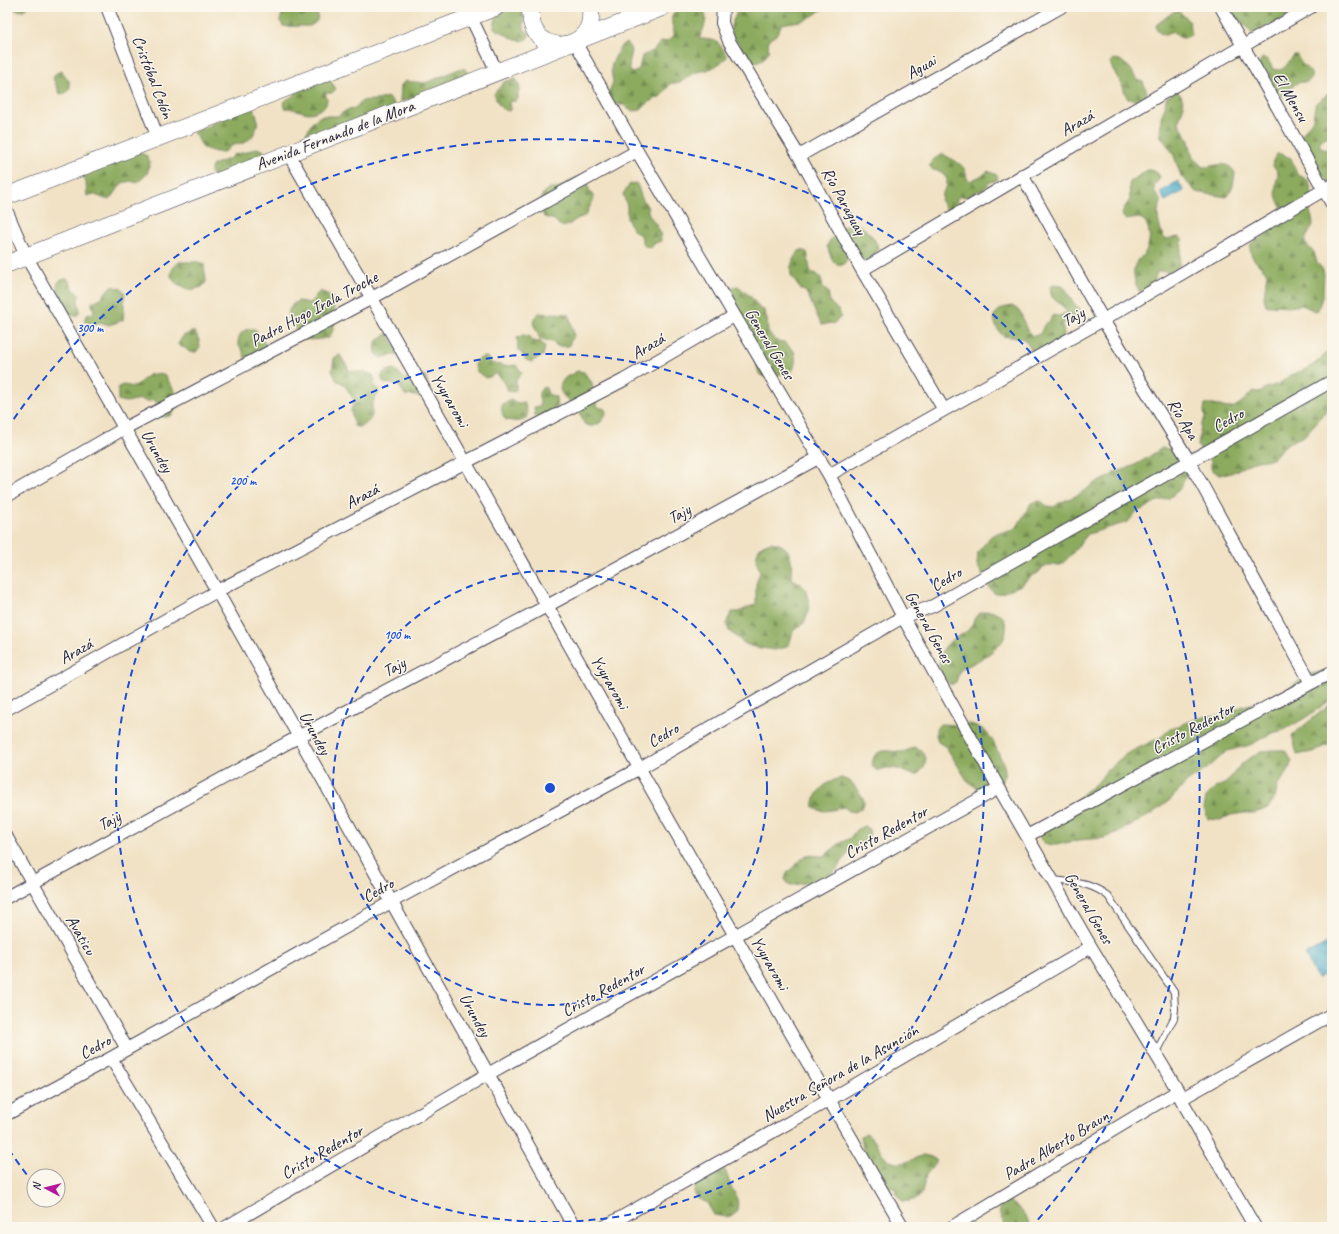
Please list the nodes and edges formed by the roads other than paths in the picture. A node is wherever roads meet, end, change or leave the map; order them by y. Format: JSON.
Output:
{"nodes":[{"id":1,"x":107,"y":7,"type":"edge"},
{"id":2,"x":496,"y":7,"type":"edge"},
{"id":3,"x":531,"y":7,"type":"edge"},
{"id":4,"x":590,"y":7,"type":"edge"},
{"id":5,"x":663,"y":7,"type":"edge"},
{"id":6,"x":723,"y":7,"type":"edge"},
{"id":7,"x":1061,"y":7,"type":"edge"},
{"id":8,"x":1221,"y":7,"type":"edge"},
{"id":9,"x":1311,"y":7,"type":"edge"},
{"id":10,"x":468,"y":12,"type":"edge"},
{"id":11,"x":575,"y":42,"type":"junction"},
{"id":12,"x":1242,"y":46,"type":"junction"},
{"id":13,"x":497,"y":72,"type":"junction"},
{"id":14,"x":158,"y":138,"type":"junction"},
{"id":15,"x":637,"y":151,"type":"junction"},
{"id":16,"x":288,"y":153,"type":"junction"},
{"id":17,"x":799,"y":156,"type":"junction"},
{"id":18,"x":1022,"y":175,"type":"junction"},
{"id":19,"x":1328,"y":187,"type":"edge"},
{"id":20,"x":7,"y":196,"type":"edge"},
{"id":21,"x":1332,"y":204,"type":"edge"},
{"id":22,"x":7,"y":212,"type":"edge"},
{"id":23,"x":26,"y":256,"type":"junction"},
{"id":24,"x":7,"y":264,"type":"edge"},
{"id":25,"x":862,"y":270,"type":"junction"},
{"id":26,"x":372,"y":298,"type":"junction"},
{"id":27,"x":734,"y":316,"type":"junction"},
{"id":28,"x":1103,"y":320,"type":"junction"},
{"id":29,"x":1332,"y":381,"type":"edge"},
{"id":30,"x":944,"y":410,"type":"junction"},
{"id":31,"x":124,"y":428,"type":"junction"},
{"id":32,"x":818,"y":458,"type":"junction"},
{"id":33,"x":465,"y":461,"type":"junction"},
{"id":34,"x":1189,"y":461,"type":"junction"},
{"id":35,"x":829,"y":475,"type":"junction"},
{"id":36,"x":7,"y":496,"type":"edge"},
{"id":37,"x":217,"y":591,"type":"junction"},
{"id":38,"x":547,"y":606,"type":"junction"},
{"id":39,"x":904,"y":617,"type":"junction"},
{"id":40,"x":1332,"y":672,"type":"edge"},
{"id":41,"x":1311,"y":683,"type":"junction"},
{"id":42,"x":7,"y":709,"type":"edge"},
{"id":43,"x":298,"y":737,"type":"junction"},
{"id":44,"x":640,"y":768,"type":"junction"},
{"id":45,"x":999,"y":788,"type":"junction"},
{"id":46,"x":1027,"y":836,"type":"junction"},
{"id":47,"x":7,"y":838,"type":"edge"},
{"id":48,"x":1053,"y":880,"type":"junction"},
{"id":49,"x":32,"y":883,"type":"junction"},
{"id":50,"x":7,"y":897,"type":"edge"},
{"id":51,"x":391,"y":902,"type":"junction"},
{"id":52,"x":735,"y":936,"type":"junction"},
{"id":53,"x":1091,"y":948,"type":"junction"},
{"id":54,"x":1332,"y":1014,"type":"edge"},
{"id":55,"x":127,"y":1049,"type":"junction"},
{"id":56,"x":1155,"y":1054,"type":"junction"},
{"id":57,"x":111,"y":1058,"type":"junction"},
{"id":58,"x":488,"y":1074,"type":"junction"},
{"id":59,"x":1179,"y":1095,"type":"junction"},
{"id":60,"x":829,"y":1100,"type":"junction"},
{"id":61,"x":7,"y":1114,"type":"edge"},
{"id":62,"x":213,"y":1227,"type":"edge"},
{"id":63,"x":226,"y":1227,"type":"edge"},
{"id":64,"x":574,"y":1227,"type":"edge"},
{"id":65,"x":604,"y":1227,"type":"edge"},
{"id":66,"x":903,"y":1227,"type":"edge"},
{"id":67,"x":952,"y":1227,"type":"edge"},
{"id":68,"x":1255,"y":1227,"type":"edge"}],
"edges":[{"from":1,"to":14,"type":"street","name":"Cristóbal Colón"},
{"from":2,"to":10,"type":"main road"},
{"from":3,"to":11,"type":"main road"},
{"from":4,"to":11,"type":"main road"},
{"from":5,"to":11,"type":"main road","name":"Avenida Fernando de la Mora"},
{"from":6,"to":17,"type":"street","name":"Río Paraguay"},
{"from":7,"to":17,"type":"street","name":"Aguai"},
{"from":8,"to":12,"type":"street","name":"El Mensu"},
{"from":9,"to":12,"type":"street","name":"Arazá"},
{"from":10,"to":13,"type":"street"},
{"from":10,"to":14,"type":"main road"},
{"from":11,"to":13,"type":"main road","name":"Avenida Fernando de la Mora"},
{"from":11,"to":15,"type":"street","name":"General Genes"},
{"from":12,"to":18,"type":"street","name":"Arazá"},
{"from":12,"to":19,"type":"street","name":"El Mensu"},
{"from":13,"to":16,"type":"main road","name":"Avenida Fernando de la Mora"},
{"from":14,"to":20,"type":"main road"},
{"from":15,"to":26,"type":"street","name":"Padre Hugo Irala Troche"},
{"from":15,"to":27,"type":"street","name":"General Genes"},
{"from":16,"to":23,"type":"main road","name":"Avenida Fernando de la Mora"},
{"from":16,"to":26,"type":"street","name":"Yvyraromi"},
{"from":17,"to":25,"type":"street","name":"Río Paraguay"},
{"from":18,"to":25,"type":"street","name":"Arazá"},
{"from":18,"to":28,"type":"street","name":"Río Apa"},
{"from":19,"to":21,"type":"street","name":"El Mensu"},
{"from":19,"to":28,"type":"street","name":"Tajy"},
{"from":22,"to":23,"type":"street","name":"Urundey"},
{"from":23,"to":24,"type":"main road","name":"Avenida Fernando de la Mora"},
{"from":23,"to":31,"type":"street","name":"Urundey"},
{"from":25,"to":30,"type":"street","name":"Río Paraguay"},
{"from":26,"to":31,"type":"street","name":"Padre Hugo Irala Troche"},
{"from":26,"to":33,"type":"street","name":"Yvyraromi"},
{"from":27,"to":32,"type":"street","name":"General Genes"},
{"from":27,"to":33,"type":"street","name":"Arazá"},
{"from":28,"to":30,"type":"street","name":"Tajy"},
{"from":28,"to":34,"type":"street","name":"Río Apa"},
{"from":29,"to":34,"type":"street","name":"Cedro"},
{"from":30,"to":35,"type":"street","name":"Tajy"},
{"from":31,"to":36,"type":"street","name":"Padre Hugo Irala Troche"},
{"from":31,"to":37,"type":"street","name":"Urundey"},
{"from":32,"to":35,"type":"street","name":"General Genes"},
{"from":32,"to":38,"type":"street","name":"Tajy"},
{"from":33,"to":37,"type":"street","name":"Arazá"},
{"from":33,"to":38,"type":"street","name":"Yvyraromi"},
{"from":34,"to":39,"type":"street","name":"Cedro"},
{"from":34,"to":41,"type":"street","name":"Río Apa"},
{"from":35,"to":39,"type":"street","name":"General Genes"},
{"from":37,"to":42,"type":"street","name":"Arazá"},
{"from":37,"to":43,"type":"street","name":"Urundey"},
{"from":38,"to":43,"type":"street","name":"Tajy"},
{"from":38,"to":44,"type":"street","name":"Yvyraromi"},
{"from":39,"to":44,"type":"street","name":"Cedro"},
{"from":39,"to":45,"type":"street","name":"General Genes"},
{"from":40,"to":41,"type":"street","name":"Cristo Redentor"},
{"from":41,"to":46,"type":"street","name":"Cristo Redentor"},
{"from":43,"to":49,"type":"street","name":"Tajy"},
{"from":43,"to":51,"type":"street","name":"Urundey"},
{"from":44,"to":51,"type":"street","name":"Cedro"},
{"from":44,"to":52,"type":"street","name":"Yvyraromi"},
{"from":45,"to":46,"type":"street","name":"General Genes"},
{"from":45,"to":52,"type":"street","name":"Cristo Redentor"},
{"from":46,"to":48,"type":"street","name":"General Genes"},
{"from":47,"to":49,"type":"street","name":"Avaticu"},
{"from":48,"to":53,"type":"street","name":"General Genes"},
{"from":48,"to":56,"type":"lane"},
{"from":49,"to":50,"type":"street","name":"Tajy"},
{"from":49,"to":55,"type":"street","name":"Avaticu"},
{"from":51,"to":55,"type":"street","name":"Cedro"},
{"from":51,"to":58,"type":"street","name":"Urundey"},
{"from":52,"to":58,"type":"street","name":"Cristo Redentor"},
{"from":52,"to":60,"type":"street","name":"Yvyraromi"},
{"from":53,"to":56,"type":"street","name":"General Genes"},
{"from":53,"to":60,"type":"street","name":"Nuestra Señora de la Asunción"},
{"from":54,"to":59,"type":"street","name":"Padre Alberto Braun"},
{"from":55,"to":57,"type":"street","name":"Cedro"},
{"from":56,"to":59,"type":"street","name":"General Genes"},
{"from":57,"to":61,"type":"street","name":"Cedro"},
{"from":57,"to":62,"type":"street"},
{"from":58,"to":63,"type":"street","name":"Cristo Redentor"},
{"from":58,"to":64,"type":"street","name":"Urundey"},
{"from":59,"to":67,"type":"street","name":"Padre Alberto Braun"},
{"from":59,"to":68,"type":"street","name":"General Genes"},
{"from":60,"to":65,"type":"street","name":"Nuestra Señora de la Asunción"},
{"from":60,"to":66,"type":"street","name":"Yvyraromi"}]}
